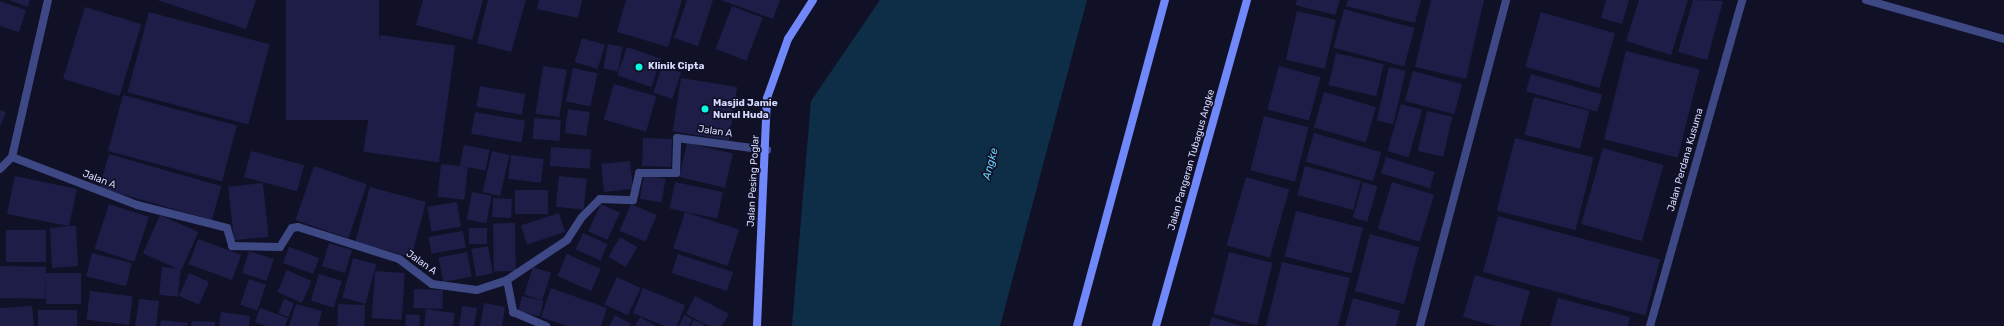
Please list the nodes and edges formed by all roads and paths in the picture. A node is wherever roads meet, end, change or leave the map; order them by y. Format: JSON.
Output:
{"nodes":[{"id":1,"x":48,"y":0,"type":"edge"},
{"id":2,"x":813,"y":0,"type":"edge"},
{"id":3,"x":1165,"y":0,"type":"edge"},
{"id":4,"x":1247,"y":0,"type":"edge"},
{"id":5,"x":1506,"y":0,"type":"edge"},
{"id":6,"x":1742,"y":0,"type":"edge"},
{"id":7,"x":1866,"y":0,"type":"edge"},
{"id":8,"x":2004,"y":39,"type":"edge"},
{"id":9,"x":766,"y":150,"type":"junction"},
{"id":10,"x":12,"y":157,"type":"junction"},
{"id":11,"x":0,"y":169,"type":"edge"},
{"id":12,"x":507,"y":280,"type":"junction"},
{"id":13,"x":546,"y":326,"type":"edge"},
{"id":14,"x":757,"y":326,"type":"edge"},
{"id":15,"x":1077,"y":326,"type":"edge"},
{"id":16,"x":1156,"y":326,"type":"edge"},
{"id":17,"x":1420,"y":326,"type":"edge"},
{"id":18,"x":1650,"y":326,"type":"edge"}],
"edges":[{"from":1,"to":10,"type":"street"},
{"from":2,"to":9,"type":"main road","name":"Jalan Pesing Poglar"},
{"from":3,"to":15,"type":"main road"},
{"from":4,"to":16,"type":"main road","name":"Jalan Pangeran Tubagus Angke"},
{"from":5,"to":17,"type":"street"},
{"from":6,"to":18,"type":"street","name":"Jalan Perdana Kusuma"},
{"from":7,"to":8,"type":"street"},
{"from":9,"to":12,"type":"street","name":"Jalan A"},
{"from":9,"to":14,"type":"main road","name":"Jalan Pesing Poglar"},
{"from":10,"to":11,"type":"street"},
{"from":10,"to":12,"type":"street","name":"Jalan A"},
{"from":12,"to":13,"type":"street"}]}
